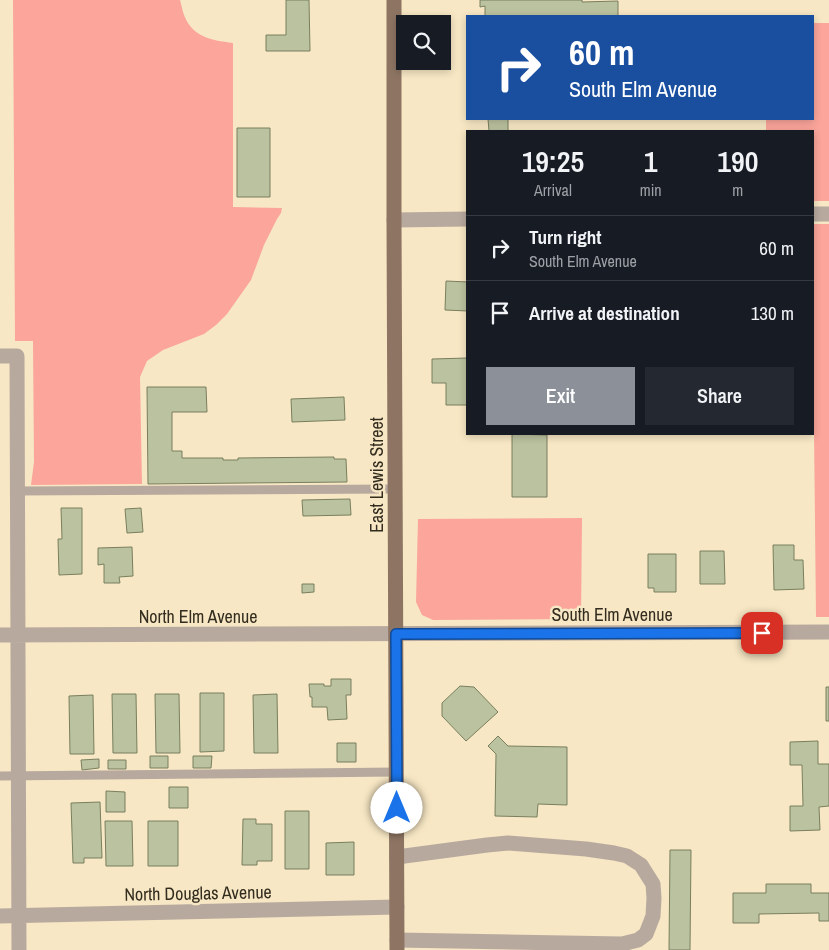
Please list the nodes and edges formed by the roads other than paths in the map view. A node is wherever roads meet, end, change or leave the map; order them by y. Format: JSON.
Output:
{"nodes":[{"id":1,"x":394,"y":0,"type":"edge"},
{"id":2,"x":814,"y":214,"type":"edge"},
{"id":3,"x":829,"y":214,"type":"edge"},
{"id":4,"x":466,"y":219,"type":"edge"},
{"id":5,"x":394,"y":220,"type":"junction"},
{"id":6,"x":0,"y":356,"type":"edge"},
{"id":7,"x":395,"y":489,"type":"junction"},
{"id":8,"x":17,"y":491,"type":"junction"},
{"id":9,"x":829,"y":632,"type":"edge"},
{"id":10,"x":396,"y":634,"type":"junction"},
{"id":11,"x":18,"y":635,"type":"junction"},
{"id":12,"x":0,"y":636,"type":"edge"},
{"id":13,"x":397,"y":772,"type":"junction"},
{"id":14,"x":18,"y":775,"type":"junction"},
{"id":15,"x":0,"y":776,"type":"edge"},
{"id":16,"x":397,"y":857,"type":"junction"},
{"id":17,"x":397,"y":906,"type":"junction"},
{"id":18,"x":0,"y":916,"type":"edge"},
{"id":19,"x":19,"y":916,"type":"junction"},
{"id":20,"x":397,"y":945,"type":"edge"},
{"id":21,"x":19,"y":950,"type":"edge"}],
"edges":[{"from":1,"to":5,"type":"main road","name":"East Lewis Street"},
{"from":2,"to":3,"type":"street"},
{"from":4,"to":5,"type":"street"},
{"from":5,"to":7,"type":"main road","name":"East Lewis Street"},
{"from":6,"to":8,"type":"street"},
{"from":7,"to":8,"type":"lane"},
{"from":7,"to":10,"type":"main road","name":"East Lewis Street"},
{"from":8,"to":11,"type":"street"},
{"from":9,"to":10,"type":"street","name":"South Elm Avenue"},
{"from":10,"to":11,"type":"street","name":"North Elm Avenue"},
{"from":10,"to":13,"type":"main road","name":"East Lewis Street"},
{"from":11,"to":12,"type":"street","name":"North Elm Avenue"},
{"from":11,"to":14,"type":"street"},
{"from":13,"to":14,"type":"lane"},
{"from":13,"to":16,"type":"main road","name":"East Lewis Street"},
{"from":14,"to":15,"type":"lane"},
{"from":14,"to":19,"type":"street"},
{"from":16,"to":17,"type":"main road","name":"East Lewis Street"},
{"from":16,"to":20,"type":"street"},
{"from":17,"to":19,"type":"street","name":"North Douglas Avenue"},
{"from":17,"to":20,"type":"main road","name":"East Lewis Street"},
{"from":18,"to":19,"type":"street","name":"North Douglas Avenue"},
{"from":19,"to":21,"type":"street"}]}
